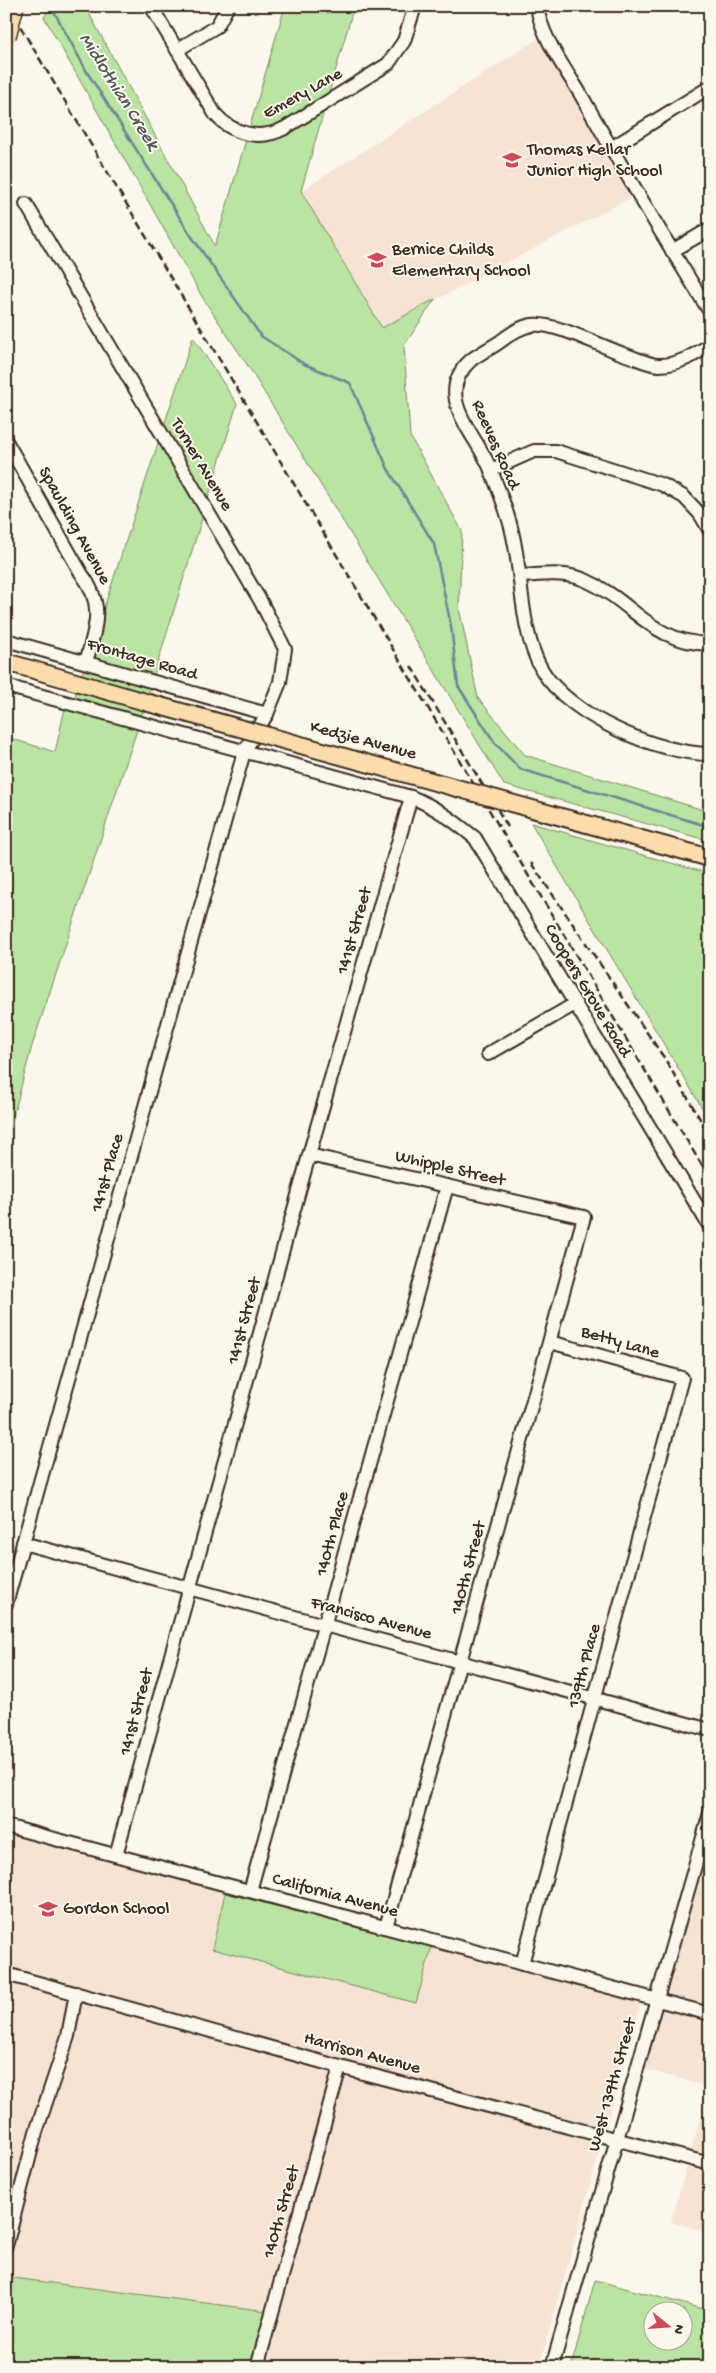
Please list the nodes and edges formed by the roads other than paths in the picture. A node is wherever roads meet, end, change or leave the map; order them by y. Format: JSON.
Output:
{"nodes":[{"id":1,"x":14,"y":6,"type":"edge"},
{"id":2,"x":151,"y":6,"type":"edge"},
{"id":3,"x":228,"y":6,"type":"edge"},
{"id":4,"x":415,"y":6,"type":"edge"},
{"id":5,"x":537,"y":6,"type":"edge"},
{"id":6,"x":6,"y":36,"type":"edge"},
{"id":7,"x":177,"y":50,"type":"junction"},
{"id":8,"x":710,"y":87,"type":"edge"},
{"id":9,"x":611,"y":148,"type":"junction"},
{"id":10,"x":26,"y":204,"type":"dead end"},
{"id":11,"x":710,"y":229,"type":"edge"},
{"id":12,"x":672,"y":252,"type":"junction"},
{"id":13,"x":710,"y":312,"type":"edge"},
{"id":14,"x":710,"y":345,"type":"edge"},
{"id":15,"x":6,"y":441,"type":"edge"},
{"id":16,"x":491,"y":470,"type":"junction"},
{"id":17,"x":710,"y":530,"type":"edge"},
{"id":18,"x":520,"y":576,"type":"junction"},
{"id":19,"x":6,"y":640,"type":"edge"},
{"id":20,"x":710,"y":644,"type":"edge"},
{"id":21,"x":6,"y":662,"type":"edge"},
{"id":22,"x":86,"y":662,"type":"junction"},
{"id":23,"x":6,"y":686,"type":"edge"},
{"id":24,"x":267,"y":714,"type":"junction"},
{"id":25,"x":244,"y":752,"type":"junction"},
{"id":26,"x":710,"y":754,"type":"edge"},
{"id":27,"x":410,"y":797,"type":"junction"},
{"id":28,"x":710,"y":858,"type":"edge"},
{"id":29,"x":575,"y":1004,"type":"junction"},
{"id":30,"x":488,"y":1054,"type":"dead end"},
{"id":31,"x":309,"y":1155,"type":"junction"},
{"id":32,"x":447,"y":1186,"type":"junction"},
{"id":33,"x":584,"y":1217,"type":"joint"},
{"id":34,"x":710,"y":1227,"type":"edge"},
{"id":35,"x":550,"y":1342,"type":"junction"},
{"id":36,"x":682,"y":1378,"type":"joint"},
{"id":37,"x":23,"y":1543,"type":"junction"},
{"id":38,"x":189,"y":1588,"type":"junction"},
{"id":39,"x":6,"y":1604,"type":"edge"},
{"id":40,"x":326,"y":1624,"type":"junction"},
{"id":41,"x":462,"y":1662,"type":"junction"},
{"id":42,"x":595,"y":1698,"type":"junction"},
{"id":43,"x":710,"y":1730,"type":"edge"},
{"id":44,"x":710,"y":1813,"type":"edge"},
{"id":45,"x":6,"y":1826,"type":"edge"},
{"id":46,"x":116,"y":1856,"type":"junction"},
{"id":47,"x":250,"y":1891,"type":"junction"},
{"id":48,"x":386,"y":1927,"type":"junction"},
{"id":49,"x":522,"y":1964,"type":"junction"},
{"id":50,"x":6,"y":1974,"type":"edge"},
{"id":51,"x":76,"y":1993,"type":"junction"},
{"id":52,"x":656,"y":1999,"type":"junction"},
{"id":53,"x":710,"y":2014,"type":"edge"},
{"id":54,"x":340,"y":2067,"type":"junction"},
{"id":55,"x":616,"y":2140,"type":"junction"},
{"id":56,"x":710,"y":2164,"type":"edge"},
{"id":57,"x":6,"y":2246,"type":"edge"},
{"id":58,"x":257,"y":2367,"type":"edge"},
{"id":59,"x":552,"y":2367,"type":"edge"}],
"edges":[{"from":1,"to":6,"type":"highway","bridge":true},
{"from":2,"to":7,"type":"street","name":"Emery Lane"},
{"from":3,"to":7,"type":"street"},
{"from":4,"to":7,"type":"street","name":"Emery Lane"},
{"from":5,"to":9,"type":"street"},
{"from":8,"to":9,"type":"street"},
{"from":9,"to":12,"type":"street"},
{"from":10,"to":24,"type":"street","name":"Turner Avenue"},
{"from":11,"to":12,"type":"street"},
{"from":12,"to":13,"type":"street"},
{"from":14,"to":16,"type":"street","name":"Reeves Road"},
{"from":15,"to":22,"type":"street","name":"Spaulding Avenue"},
{"from":16,"to":17,"type":"street"},
{"from":16,"to":18,"type":"street","name":"Reeves Road"},
{"from":18,"to":20,"type":"street"},
{"from":18,"to":26,"type":"street","name":"Reeves Road"},
{"from":19,"to":22,"type":"street","name":"Frontage Road"},
{"from":21,"to":28,"type":"main road","name":"Kedzie Avenue","bridge":true},
{"from":22,"to":24,"type":"street","name":"Frontage Road"},
{"from":23,"to":25,"type":"street","name":"Coopers Grove Road"},
{"from":24,"to":25,"type":"street","name":"Turner Avenue"},
{"from":25,"to":27,"type":"street","name":"Coopers Grove Road"},
{"from":25,"to":37,"type":"street","name":"141st Place"},
{"from":27,"to":29,"type":"street","name":"Coopers Grove Road"},
{"from":27,"to":31,"type":"street","name":"141st Street"},
{"from":29,"to":30,"type":"street"},
{"from":29,"to":34,"type":"street","name":"Coopers Grove Road"},
{"from":31,"to":32,"type":"street","name":"Whipple Street"},
{"from":31,"to":38,"type":"street","name":"141st Street"},
{"from":32,"to":33,"type":"street","name":"Whipple Street"},
{"from":32,"to":40,"type":"street","name":"140th Place"},
{"from":33,"to":35,"type":"street","name":"140th Street"},
{"from":35,"to":36,"type":"street","name":"Betty Lane"},
{"from":35,"to":41,"type":"street","name":"140th Street"},
{"from":36,"to":42,"type":"street","name":"139th Place"},
{"from":37,"to":38,"type":"street","name":"Francisco Avenue"},
{"from":37,"to":39,"type":"street","name":"141st Place"},
{"from":38,"to":40,"type":"street","name":"Francisco Avenue"},
{"from":38,"to":46,"type":"street","name":"141st Street"},
{"from":40,"to":41,"type":"street","name":"Francisco Avenue"},
{"from":40,"to":47,"type":"street","name":"140th Place"},
{"from":41,"to":42,"type":"street","name":"Francisco Avenue"},
{"from":41,"to":48,"type":"street","name":"140th Street"},
{"from":42,"to":43,"type":"street","name":"Francisco Avenue"},
{"from":42,"to":49,"type":"street","name":"139th Place"},
{"from":44,"to":52,"type":"street","name":"West 139th Street"},
{"from":45,"to":46,"type":"street","name":"California Avenue"},
{"from":46,"to":47,"type":"street","name":"California Avenue"},
{"from":47,"to":48,"type":"street","name":"California Avenue"},
{"from":48,"to":49,"type":"street","name":"California Avenue"},
{"from":49,"to":52,"type":"street","name":"California Avenue"},
{"from":50,"to":51,"type":"street","name":"Harrison Avenue"},
{"from":51,"to":54,"type":"street","name":"Harrison Avenue"},
{"from":51,"to":57,"type":"street"},
{"from":52,"to":53,"type":"street","name":"California Avenue"},
{"from":52,"to":55,"type":"street","name":"West 139th Street"},
{"from":54,"to":55,"type":"street","name":"Harrison Avenue"},
{"from":54,"to":58,"type":"street","name":"140th Street"},
{"from":55,"to":56,"type":"street","name":"Harrison Avenue"},
{"from":55,"to":59,"type":"street","name":"West 139th Street"}]}
